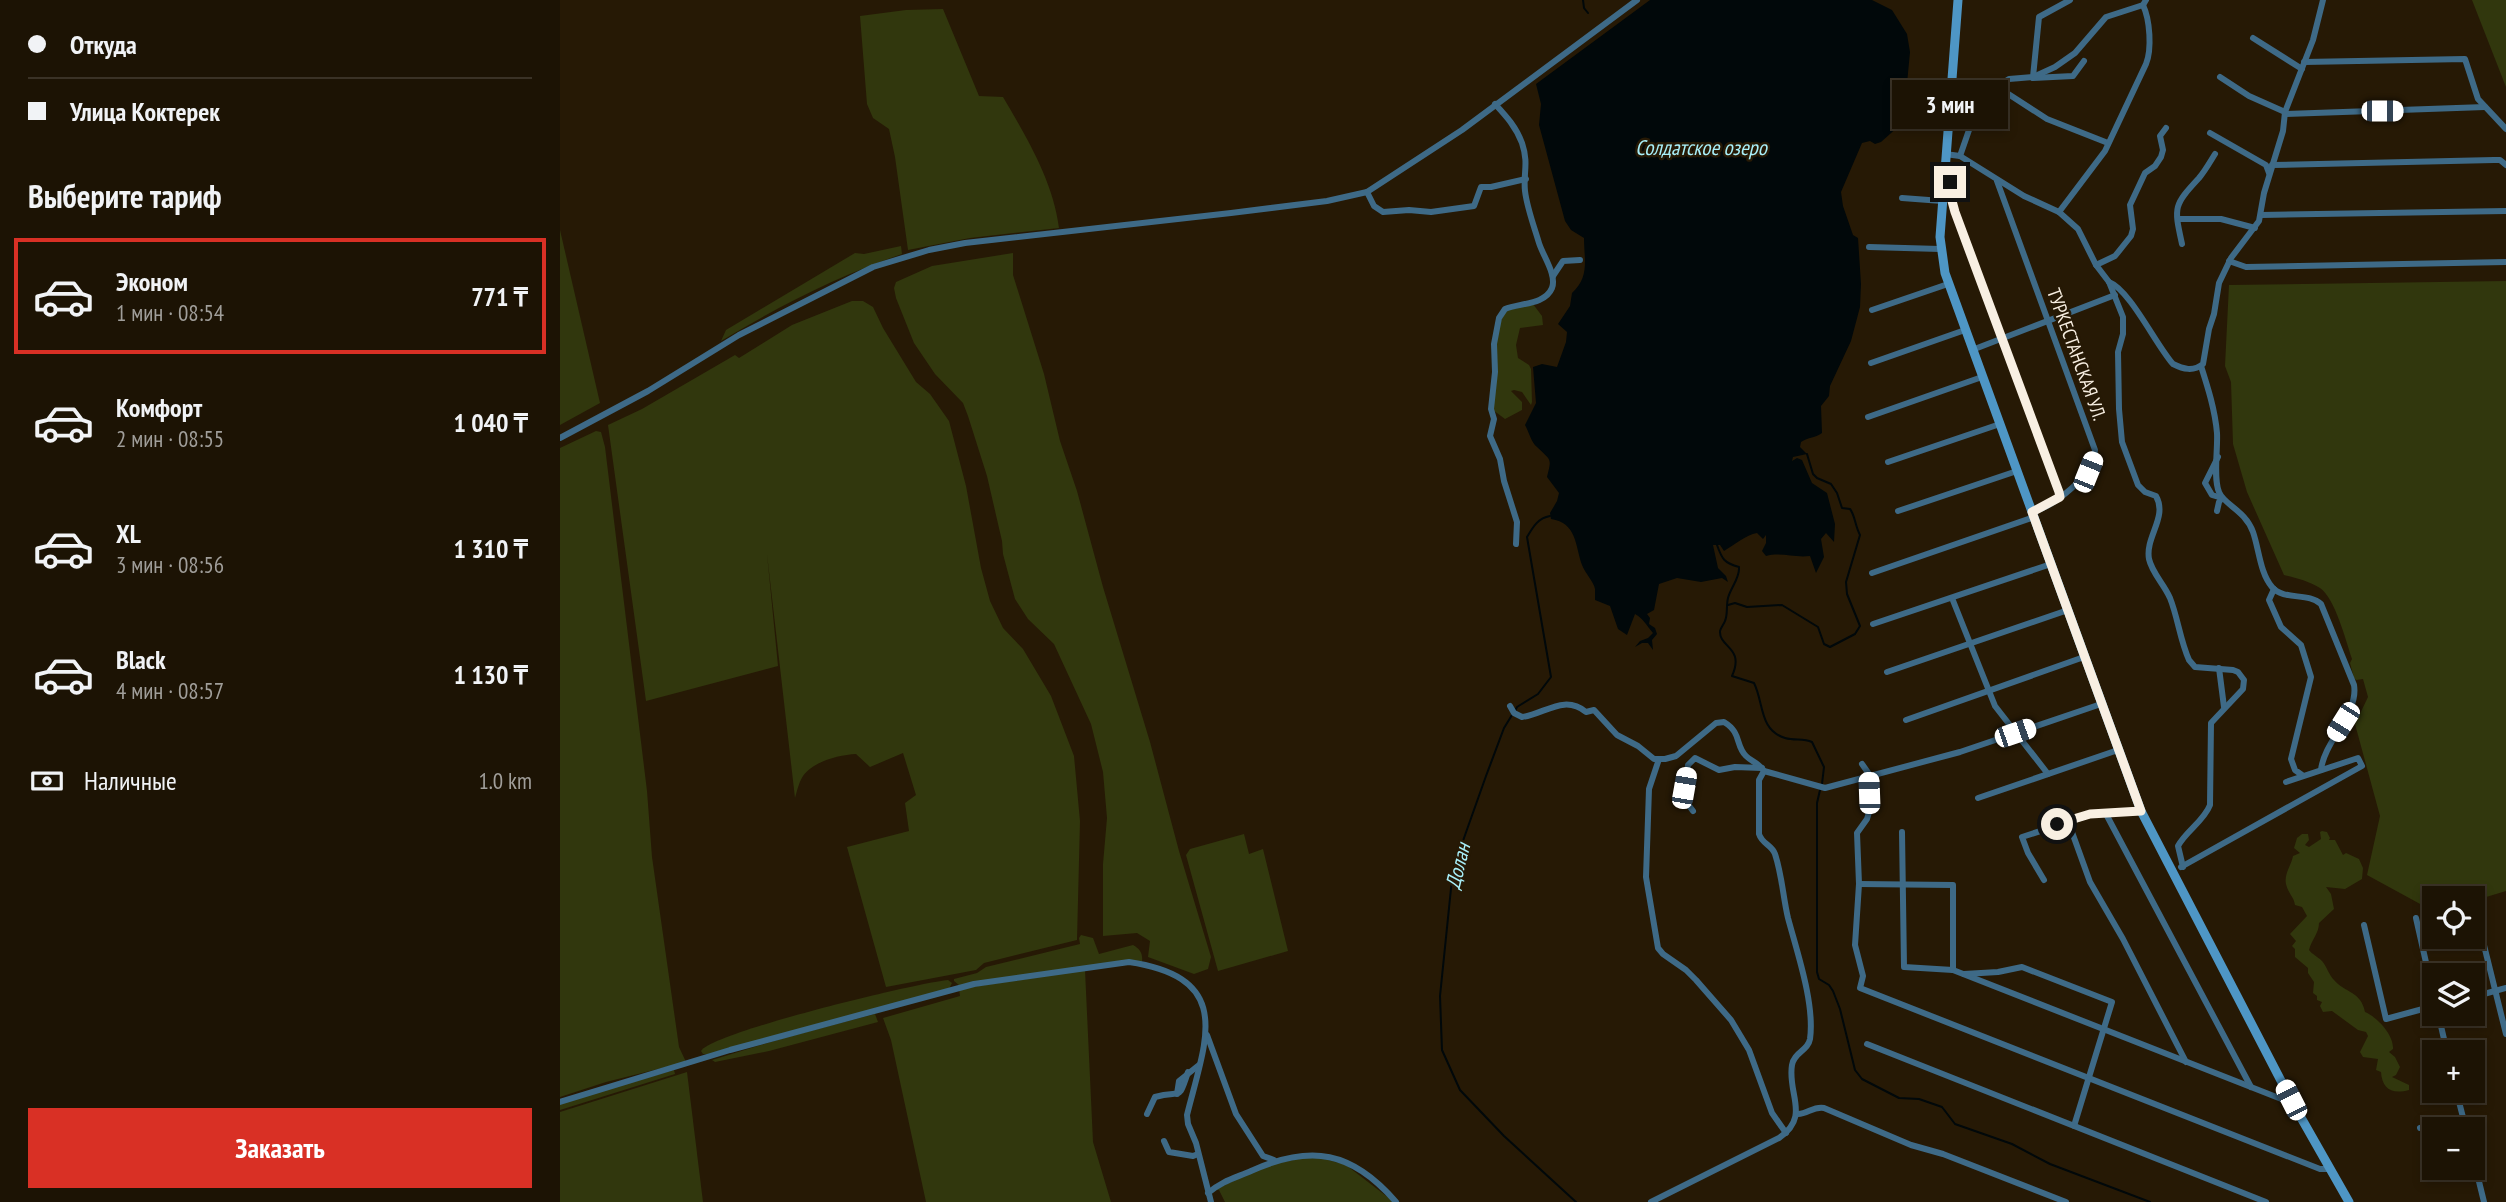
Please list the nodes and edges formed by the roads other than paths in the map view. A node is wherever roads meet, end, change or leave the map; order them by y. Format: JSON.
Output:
{"nodes":[{"id":1,"x":1637,"y":0,"type":"edge"},
{"id":2,"x":1958,"y":0,"type":"edge"},
{"id":3,"x":2070,"y":0,"type":"edge"},
{"id":4,"x":2323,"y":0,"type":"edge"},
{"id":5,"x":2144,"y":2,"type":"edge"},
{"id":6,"x":2253,"y":38,"type":"dead end"},
{"id":7,"x":2084,"y":61,"type":"dead end"},
{"id":8,"x":2303,"y":65,"type":"junction"},
{"id":9,"x":2220,"y":76,"type":"dead end"},
{"id":10,"x":2031,"y":77,"type":"junction"},
{"id":11,"x":1996,"y":86,"type":"junction"},
{"id":12,"x":1495,"y":104,"type":"junction"},
{"id":13,"x":2485,"y":107,"type":"junction"},
{"id":14,"x":2285,"y":113,"type":"junction"},
{"id":15,"x":2166,"y":128,"type":"dead end"},
{"id":16,"x":2506,"y":129,"type":"edge"},
{"id":17,"x":2210,"y":133,"type":"dead end"},
{"id":18,"x":2108,"y":143,"type":"junction"},
{"id":19,"x":1945,"y":153,"type":"junction"},
{"id":20,"x":2216,"y":154,"type":"dead end"},
{"id":21,"x":1960,"y":156,"type":"junction"},
{"id":22,"x":2273,"y":165,"type":"junction"},
{"id":23,"x":2506,"y":165,"type":"edge"},
{"id":24,"x":1944,"y":167,"type":"junction"},
{"id":25,"x":2269,"y":175,"type":"junction"},
{"id":26,"x":1526,"y":179,"type":"junction"},
{"id":27,"x":1997,"y":181,"type":"junction"},
{"id":28,"x":1367,"y":192,"type":"junction"},
{"id":29,"x":1902,"y":198,"type":"dead end"},
{"id":30,"x":1942,"y":201,"type":"junction"},
{"id":31,"x":2506,"y":211,"type":"edge"},
{"id":32,"x":2059,"y":212,"type":"junction"},
{"id":33,"x":2260,"y":215,"type":"junction"},
{"id":34,"x":2178,"y":219,"type":"junction"},
{"id":35,"x":2255,"y":228,"type":"junction"},
{"id":36,"x":2182,"y":244,"type":"dead end"},
{"id":37,"x":1869,"y":247,"type":"dead end"},
{"id":38,"x":1940,"y":249,"type":"junction"},
{"id":39,"x":1580,"y":260,"type":"dead end"},
{"id":40,"x":2229,"y":261,"type":"junction"},
{"id":41,"x":2506,"y":262,"type":"edge"},
{"id":42,"x":2096,"y":265,"type":"junction"},
{"id":43,"x":1553,"y":276,"type":"junction"},
{"id":44,"x":2109,"y":282,"type":"junction"},
{"id":45,"x":1948,"y":284,"type":"junction"},
{"id":46,"x":2115,"y":295,"type":"junction"},
{"id":47,"x":1872,"y":310,"type":"dead end"},
{"id":48,"x":2048,"y":322,"type":"junction"},
{"id":49,"x":1965,"y":330,"type":"junction"},
{"id":50,"x":2001,"y":339,"type":"junction"},
{"id":51,"x":1972,"y":350,"type":"junction"},
{"id":52,"x":1871,"y":363,"type":"dead end"},
{"id":53,"x":2201,"y":366,"type":"junction"},
{"id":54,"x":1982,"y":377,"type":"junction"},
{"id":55,"x":1868,"y":417,"type":"dead end"},
{"id":56,"x":2000,"y":424,"type":"junction"},
{"id":57,"x":560,"y":438,"type":"edge"},
{"id":58,"x":2218,"y":457,"type":"junction"},
{"id":59,"x":1888,"y":462,"type":"dead end"},
{"id":60,"x":2017,"y":471,"type":"junction"},
{"id":61,"x":2060,"y":497,"type":"junction"},
{"id":62,"x":2222,"y":498,"type":"junction"},
{"id":63,"x":2217,"y":510,"type":"dead end"},
{"id":64,"x":1898,"y":511,"type":"dead end"},
{"id":65,"x":2033,"y":514,"type":"junction"},
{"id":66,"x":1516,"y":544,"type":"dead end"},
{"id":67,"x":2051,"y":564,"type":"junction"},
{"id":68,"x":1872,"y":573,"type":"dead end"},
{"id":69,"x":2274,"y":590,"type":"junction"},
{"id":70,"x":1952,"y":598,"type":"junction"},
{"id":71,"x":2068,"y":610,"type":"junction"},
{"id":72,"x":1873,"y":624,"type":"dead end"},
{"id":73,"x":1970,"y":644,"type":"junction"},
{"id":74,"x":2084,"y":656,"type":"junction"},
{"id":75,"x":2219,"y":668,"type":"junction"},
{"id":76,"x":1887,"y":672,"type":"dead end"},
{"id":77,"x":1989,"y":690,"type":"junction"},
{"id":78,"x":2101,"y":704,"type":"junction"},
{"id":79,"x":1510,"y":706,"type":"dead end"},
{"id":80,"x":2224,"y":707,"type":"junction"},
{"id":81,"x":1906,"y":720,"type":"dead end"},
{"id":82,"x":2015,"y":733,"type":"junction"},
{"id":83,"x":2118,"y":750,"type":"junction"},
{"id":84,"x":1659,"y":759,"type":"junction"},
{"id":85,"x":1862,"y":764,"type":"dead end"},
{"id":86,"x":1763,"y":769,"type":"junction"},
{"id":87,"x":2321,"y":770,"type":"junction"},
{"id":88,"x":2048,"y":774,"type":"junction"},
{"id":89,"x":2304,"y":775,"type":"junction"},
{"id":90,"x":1869,"y":777,"type":"junction"},
{"id":91,"x":2286,"y":782,"type":"dead end"},
{"id":92,"x":1979,"y":798,"type":"dead end"},
{"id":93,"x":1693,"y":811,"type":"dead end"},
{"id":94,"x":2141,"y":811,"type":"junction"},
{"id":95,"x":2106,"y":814,"type":"junction"},
{"id":96,"x":2068,"y":821,"type":"junction"},
{"id":97,"x":1902,"y":832,"type":"dead end"},
{"id":98,"x":2178,"y":869,"type":"junction"},
{"id":99,"x":2044,"y":880,"type":"dead end"},
{"id":100,"x":1859,"y":884,"type":"junction"},
{"id":101,"x":1902,"y":884,"type":"junction"},
{"id":102,"x":2416,"y":918,"type":"dead end"},
{"id":103,"x":2364,"y":925,"type":"dead end"},
{"id":104,"x":2485,"y":948,"type":"edge"},
{"id":105,"x":2426,"y":963,"type":"edge"},
{"id":106,"x":1953,"y":970,"type":"junction"},
{"id":107,"x":1964,"y":975,"type":"junction"},
{"id":108,"x":2506,"y":988,"type":"edge"},
{"id":109,"x":2496,"y":991,"type":"junction"},
{"id":110,"x":2485,"y":994,"type":"edge"},
{"id":111,"x":2422,"y":1009,"type":"edge"},
{"id":112,"x":2104,"y":1029,"type":"junction"},
{"id":113,"x":1207,"y":1034,"type":"junction"},
{"id":114,"x":2506,"y":1034,"type":"edge"},
{"id":115,"x":1867,"y":1044,"type":"dead end"},
{"id":116,"x":2186,"y":1062,"type":"junction"},
{"id":117,"x":1199,"y":1065,"type":"junction"},
{"id":118,"x":2089,"y":1077,"type":"junction"},
{"id":119,"x":2251,"y":1087,"type":"junction"},
{"id":120,"x":2291,"y":1100,"type":"junction"},
{"id":121,"x":560,"y":1102,"type":"edge"},
{"id":122,"x":1147,"y":1114,"type":"dead end"},
{"id":123,"x":1798,"y":1114,"type":"junction"},
{"id":124,"x":1178,"y":1115,"type":"dead end"},
{"id":125,"x":1187,"y":1115,"type":"junction"},
{"id":126,"x":2074,"y":1126,"type":"junction"},
{"id":127,"x":1786,"y":1133,"type":"junction"},
{"id":128,"x":1164,"y":1141,"type":"dead end"},
{"id":129,"x":1198,"y":1154,"type":"junction"},
{"id":130,"x":1263,"y":1156,"type":"junction"},
{"id":131,"x":1276,"y":1161,"type":"junction"},
{"id":132,"x":1261,"y":1166,"type":"junction"},
{"id":133,"x":2330,"y":1169,"type":"junction"},
{"id":134,"x":2479,"y":1180,"type":"edge"},
{"id":135,"x":1208,"y":1193,"type":"junction"},
{"id":136,"x":1211,"y":1202,"type":"edge"},
{"id":137,"x":1396,"y":1202,"type":"edge"},
{"id":138,"x":1651,"y":1202,"type":"edge"},
{"id":139,"x":2066,"y":1202,"type":"edge"},
{"id":140,"x":2266,"y":1202,"type":"edge"},
{"id":141,"x":2348,"y":1202,"type":"edge"},
{"id":142,"x":2484,"y":1202,"type":"edge"}],
"edges":[{"from":1,"to":12,"type":"street"},
{"from":2,"to":19,"type":"main road"},
{"from":3,"to":10,"type":"street"},
{"from":4,"to":8,"type":"street"},
{"from":5,"to":10,"type":"street"},
{"from":5,"to":18,"type":"street"},
{"from":6,"to":8,"type":"street"},
{"from":7,"to":10,"type":"street"},
{"from":8,"to":13,"type":"street"},
{"from":8,"to":14,"type":"street"},
{"from":9,"to":14,"type":"street"},
{"from":10,"to":11,"type":"street"},
{"from":11,"to":18,"type":"street"},
{"from":11,"to":21,"type":"street"},
{"from":12,"to":26,"type":"street"},
{"from":12,"to":28,"type":"street"},
{"from":13,"to":14,"type":"street"},
{"from":13,"to":16,"type":"street"},
{"from":14,"to":22,"type":"street"},
{"from":15,"to":42,"type":"street"},
{"from":17,"to":25,"type":"street"},
{"from":18,"to":32,"type":"street"},
{"from":19,"to":21,"type":"street"},
{"from":19,"to":24,"type":"main road"},
{"from":20,"to":34,"type":"street"},
{"from":21,"to":27,"type":"street"},
{"from":22,"to":23,"type":"street"},
{"from":22,"to":25,"type":"street"},
{"from":24,"to":30,"type":"main road"},
{"from":24,"to":50,"type":"street"},
{"from":25,"to":33,"type":"street"},
{"from":26,"to":28,"type":"street"},
{"from":26,"to":43,"type":"street"},
{"from":27,"to":32,"type":"street"},
{"from":27,"to":48,"type":"street","name":"ТУРКЕСТАНСКАЯ УЛ."},
{"from":28,"to":57,"type":"street"},
{"from":29,"to":30,"type":"street"},
{"from":30,"to":38,"type":"main road"},
{"from":31,"to":33,"type":"street"},
{"from":32,"to":42,"type":"street"},
{"from":33,"to":35,"type":"street"},
{"from":34,"to":35,"type":"street"},
{"from":34,"to":36,"type":"street"},
{"from":35,"to":40,"type":"street"},
{"from":37,"to":38,"type":"street"},
{"from":38,"to":45,"type":"main road"},
{"from":39,"to":43,"type":"street"},
{"from":40,"to":41,"type":"street"},
{"from":40,"to":53,"type":"street"},
{"from":42,"to":44,"type":"street"},
{"from":43,"to":66,"type":"street"},
{"from":44,"to":46,"type":"street"},
{"from":44,"to":53,"type":"street"},
{"from":45,"to":47,"type":"street"},
{"from":45,"to":49,"type":"main road"},
{"from":46,"to":48,"type":"street"},
{"from":46,"to":75,"type":"street"},
{"from":48,"to":50,"type":"street"},
{"from":48,"to":61,"type":"street","name":"ТУРКЕСТАНСКАЯ УЛ."},
{"from":49,"to":51,"type":"main road"},
{"from":49,"to":52,"type":"street"},
{"from":50,"to":51,"type":"street"},
{"from":50,"to":61,"type":"street"},
{"from":51,"to":54,"type":"main road"},
{"from":53,"to":58,"type":"street"},
{"from":54,"to":55,"type":"street"},
{"from":54,"to":56,"type":"main road"},
{"from":56,"to":59,"type":"street"},
{"from":56,"to":60,"type":"main road"},
{"from":58,"to":62,"type":"street"},
{"from":58,"to":62,"type":"street"},
{"from":60,"to":64,"type":"street"},
{"from":60,"to":65,"type":"main road"},
{"from":61,"to":65,"type":"street","name":"ТУРКЕСТАНСКАЯ УЛ."},
{"from":62,"to":63,"type":"street"},
{"from":62,"to":69,"type":"street"},
{"from":65,"to":67,"type":"main road"},
{"from":65,"to":68,"type":"street","name":"ТУРКЕСТАНСКАЯ УЛ."},
{"from":67,"to":70,"type":"street"},
{"from":67,"to":71,"type":"main road"},
{"from":69,"to":87,"type":"street"},
{"from":69,"to":89,"type":"street"},
{"from":70,"to":72,"type":"street"},
{"from":70,"to":73,"type":"street"},
{"from":71,"to":73,"type":"street"},
{"from":71,"to":74,"type":"main road"},
{"from":73,"to":76,"type":"street"},
{"from":73,"to":77,"type":"street"},
{"from":74,"to":77,"type":"street"},
{"from":74,"to":78,"type":"main road"},
{"from":75,"to":80,"type":"street"},
{"from":75,"to":80,"type":"street"},
{"from":77,"to":81,"type":"street"},
{"from":77,"to":82,"type":"street"},
{"from":78,"to":82,"type":"street"},
{"from":78,"to":83,"type":"main road"},
{"from":79,"to":84,"type":"street"},
{"from":80,"to":98,"type":"street"},
{"from":82,"to":88,"type":"street"},
{"from":82,"to":90,"type":"street"},
{"from":83,"to":88,"type":"street"},
{"from":83,"to":94,"type":"main road"},
{"from":84,"to":86,"type":"street"},
{"from":84,"to":127,"type":"street"},
{"from":85,"to":90,"type":"street"},
{"from":86,"to":90,"type":"street"},
{"from":86,"to":93,"type":"street"},
{"from":86,"to":123,"type":"street"},
{"from":87,"to":89,"type":"street"},
{"from":87,"to":98,"type":"street"},
{"from":88,"to":92,"type":"street"},
{"from":89,"to":91,"type":"street"},
{"from":90,"to":100,"type":"street"},
{"from":94,"to":95,"type":"street"},
{"from":94,"to":98,"type":"main road"},
{"from":95,"to":96,"type":"street"},
{"from":95,"to":119,"type":"street"},
{"from":96,"to":99,"type":"street"},
{"from":96,"to":116,"type":"street"},
{"from":97,"to":101,"type":"street"},
{"from":98,"to":120,"type":"main road"},
{"from":100,"to":101,"type":"street"},
{"from":100,"to":118,"type":"street"},
{"from":101,"to":106,"type":"street"},
{"from":101,"to":106,"type":"street"},
{"from":102,"to":105,"type":"street"},
{"from":103,"to":111,"type":"street"},
{"from":104,"to":109,"type":"street"},
{"from":106,"to":107,"type":"street"},
{"from":107,"to":112,"type":"street"},
{"from":107,"to":112,"type":"street"},
{"from":108,"to":109,"type":"street"},
{"from":109,"to":110,"type":"street"},
{"from":109,"to":114,"type":"street"},
{"from":112,"to":116,"type":"street"},
{"from":112,"to":118,"type":"street"},
{"from":113,"to":117,"type":"street"},
{"from":113,"to":121,"type":"street"},
{"from":113,"to":130,"type":"street"},
{"from":115,"to":126,"type":"street"},
{"from":116,"to":119,"type":"street"},
{"from":117,"to":122,"type":"street"},
{"from":117,"to":125,"type":"street"},
{"from":118,"to":126,"type":"street"},
{"from":118,"to":133,"type":"street"},
{"from":119,"to":120,"type":"street"},
{"from":120,"to":133,"type":"main road"},
{"from":123,"to":127,"type":"street"},
{"from":123,"to":139,"type":"street"},
{"from":124,"to":125,"type":"street"},
{"from":125,"to":129,"type":"street"},
{"from":126,"to":140,"type":"street"},
{"from":127,"to":138,"type":"street"},
{"from":128,"to":129,"type":"street"},
{"from":129,"to":135,"type":"street"},
{"from":130,"to":131,"type":"street"},
{"from":130,"to":132,"type":"street"},
{"from":131,"to":132,"type":"street"},
{"from":131,"to":137,"type":"street"},
{"from":132,"to":135,"type":"street"},
{"from":133,"to":141,"type":"main road"},
{"from":134,"to":142,"type":"street"},
{"from":135,"to":136,"type":"street"}]}
